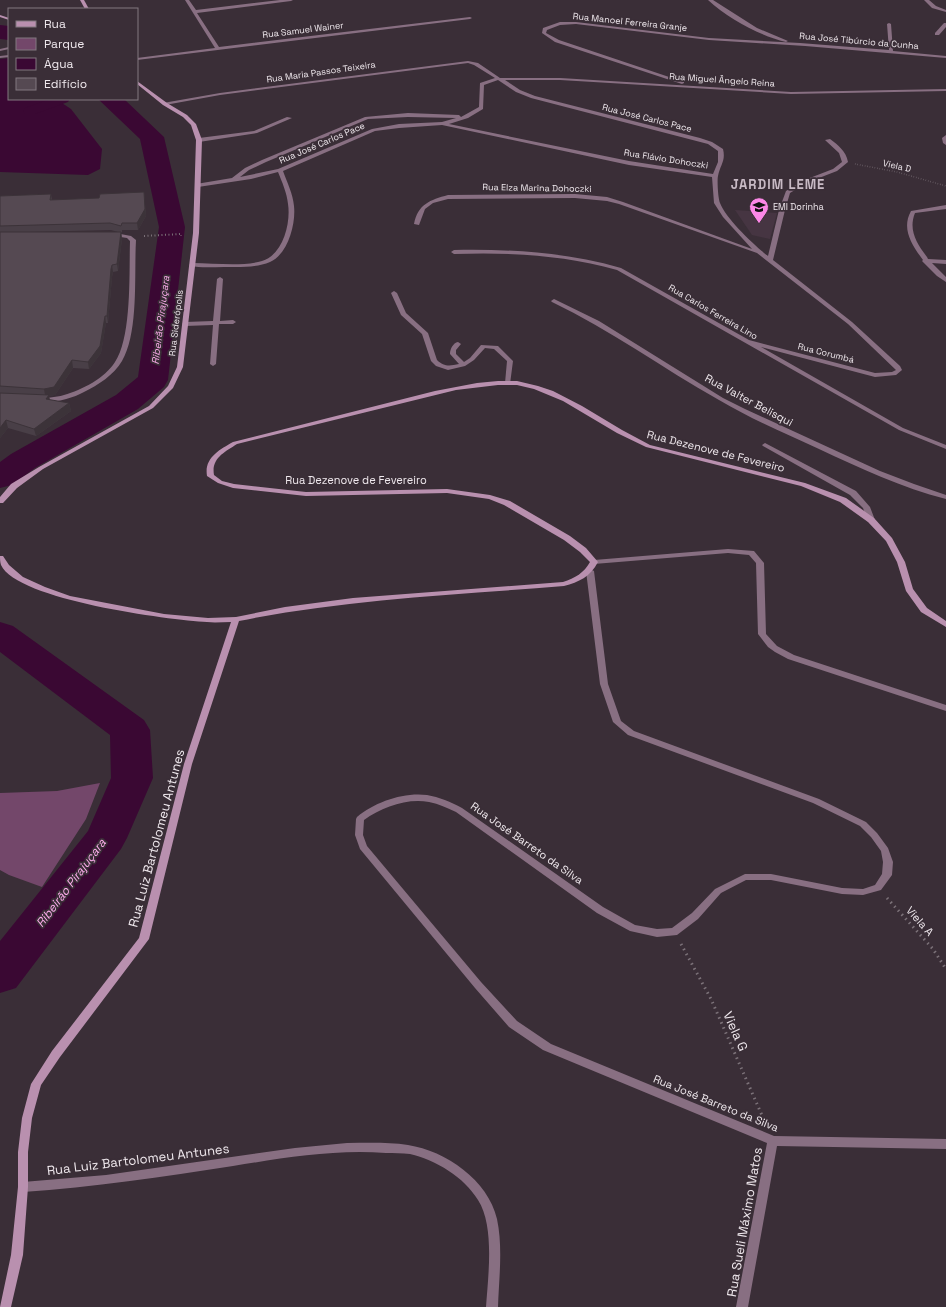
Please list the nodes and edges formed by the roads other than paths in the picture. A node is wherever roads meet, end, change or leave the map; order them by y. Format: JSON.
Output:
{"nodes":[{"id":1,"x":187,"y":0,"type":"edge"},
{"id":2,"x":291,"y":0,"type":"edge"},
{"id":3,"x":710,"y":0,"type":"edge"},
{"id":4,"x":926,"y":0,"type":"edge"},
{"id":5,"x":946,"y":11,"type":"edge"},
{"id":6,"x":194,"y":12,"type":"junction"},
{"id":7,"x":470,"y":18,"type":"dead end"},
{"id":8,"x":890,"y":24,"type":"dead end"},
{"id":9,"x":946,"y":24,"type":"edge"},
{"id":10,"x":937,"y":34,"type":"dead end"},
{"id":11,"x":803,"y":46,"type":"junction"},
{"id":12,"x":217,"y":48,"type":"junction"},
{"id":13,"x":891,"y":52,"type":"junction"},
{"id":14,"x":946,"y":57,"type":"edge"},
{"id":15,"x":138,"y":59,"type":"edge"},
{"id":16,"x":478,"y":65,"type":"joint"},
{"id":17,"x":498,"y":80,"type":"junction"},
{"id":18,"x":138,"y":83,"type":"edge"},
{"id":19,"x":692,"y":86,"type":"junction"},
{"id":20,"x":946,"y":90,"type":"edge"},
{"id":21,"x":165,"y":104,"type":"junction"},
{"id":22,"x":466,"y":117,"type":"junction"},
{"id":23,"x":289,"y":118,"type":"dead end"},
{"id":24,"x":442,"y":124,"type":"junction"},
{"id":25,"x":946,"y":137,"type":"edge"},
{"id":26,"x":199,"y":140,"type":"junction"},
{"id":27,"x":828,"y":140,"type":"dead end"},
{"id":28,"x":946,"y":143,"type":"edge"},
{"id":29,"x":280,"y":170,"type":"junction"},
{"id":30,"x":715,"y":176,"type":"junction"},
{"id":31,"x":235,"y":178,"type":"junction"},
{"id":32,"x":198,"y":185,"type":"junction"},
{"id":33,"x":946,"y":207,"type":"edge"},
{"id":34,"x":417,"y":224,"type":"dead end"},
{"id":35,"x":103,"y":234,"type":"edge"},
{"id":36,"x":454,"y":252,"type":"dead end"},
{"id":37,"x":759,"y":252,"type":"junction"},
{"id":38,"x":770,"y":261,"type":"junction"},
{"id":39,"x":925,"y":261,"type":"junction"},
{"id":40,"x":946,"y":262,"type":"edge"},
{"id":41,"x":192,"y":265,"type":"junction"},
{"id":42,"x":220,"y":279,"type":"dead end"},
{"id":43,"x":946,"y":280,"type":"edge"},
{"id":44,"x":394,"y":293,"type":"dead end"},
{"id":45,"x":554,"y":301,"type":"dead end"},
{"id":46,"x":218,"y":322,"type":"junction"},
{"id":47,"x":233,"y":322,"type":"dead end"},
{"id":48,"x":185,"y":324,"type":"junction"},
{"id":49,"x":745,"y":341,"type":"junction"},
{"id":50,"x":458,"y":344,"type":"dead end"},
{"id":51,"x":213,"y":364,"type":"dead end"},
{"id":52,"x":463,"y":365,"type":"junction"},
{"id":53,"x":898,"y":367,"type":"joint"},
{"id":54,"x":508,"y":382,"type":"junction"},
{"id":55,"x":32,"y":400,"type":"edge"},
{"id":56,"x":765,"y":445,"type":"dead end"},
{"id":57,"x":946,"y":447,"type":"edge"},
{"id":58,"x":946,"y":497,"type":"edge"},
{"id":59,"x":0,"y":500,"type":"edge"},
{"id":60,"x":871,"y":520,"type":"junction"},
{"id":61,"x":0,"y":558,"type":"edge"},
{"id":62,"x":594,"y":562,"type":"junction"},
{"id":63,"x":590,"y":571,"type":"junction"},
{"id":64,"x":236,"y":619,"type":"junction"},
{"id":65,"x":946,"y":625,"type":"edge"},
{"id":66,"x":946,"y":708,"type":"edge"},
{"id":67,"x":773,"y":1141,"type":"junction"},
{"id":68,"x":946,"y":1144,"type":"edge"},
{"id":69,"x":23,"y":1187,"type":"junction"},
{"id":70,"x":5,"y":1307,"type":"edge"},
{"id":71,"x":492,"y":1307,"type":"edge"},
{"id":72,"x":742,"y":1307,"type":"edge"}],
"edges":[{"from":1,"to":6,"type":"street"},
{"from":2,"to":6,"type":"street"},
{"from":3,"to":11,"type":"street","name":"Rua José Tibúrcio da Cunha"},
{"from":4,"to":5,"type":"street"},
{"from":6,"to":12,"type":"street"},
{"from":7,"to":12,"type":"street","name":"Rua Samuel Wainer"},
{"from":8,"to":13,"type":"street"},
{"from":9,"to":10,"type":"street"},
{"from":11,"to":13,"type":"street","name":"Rua José Tibúrcio da Cunha"},
{"from":11,"to":19,"type":"street","name":"Rua Manoel Ferreira Granje"},
{"from":12,"to":15,"type":"street","name":"Rua Samuel Wainer"},
{"from":13,"to":14,"type":"street","name":"Rua José Tibúrcio da Cunha"},
{"from":16,"to":17,"type":"street","name":"Rua José Carlos Pace"},
{"from":16,"to":21,"type":"street","name":"Rua Maria Passos Teixeira"},
{"from":17,"to":19,"type":"street","name":"Rua Miguel Ângelo Reina"},
{"from":17,"to":22,"type":"street","name":"Rua José Carlos Pace"},
{"from":17,"to":30,"type":"street","name":"Rua José Carlos Pace"},
{"from":18,"to":21,"type":"street","name":"Rua Siderópolis"},
{"from":19,"to":20,"type":"street","name":"Rua Miguel Ângelo Reina"},
{"from":21,"to":26,"type":"street","name":"Rua Siderópolis"},
{"from":22,"to":24,"type":"street","name":"Rua José Carlos Pace"},
{"from":22,"to":31,"type":"street"},
{"from":23,"to":26,"type":"street"},
{"from":24,"to":29,"type":"street","name":"Rua José Carlos Pace"},
{"from":24,"to":30,"type":"street","name":"Rua Flávio Dohoczki"},
{"from":25,"to":28,"type":"street"},
{"from":26,"to":32,"type":"street","name":"Rua Siderópolis"},
{"from":27,"to":38,"type":"street"},
{"from":29,"to":31,"type":"street","name":"Rua José Carlos Pace"},
{"from":29,"to":41,"type":"street"},
{"from":30,"to":37,"type":"street","name":"Rua Flávio Dohoczki"},
{"from":31,"to":32,"type":"street","name":"Rua José Carlos Pace"},
{"from":32,"to":41,"type":"street","name":"Rua Siderópolis"},
{"from":33,"to":39,"type":"street"},
{"from":34,"to":37,"type":"street","name":"Rua Elza Marina Dohoczki"},
{"from":35,"to":55,"type":"street"},
{"from":36,"to":49,"type":"street","name":"Rua Carlos Ferreira Lino"},
{"from":37,"to":38,"type":"street","name":"Rua Flávio Dohoczki"},
{"from":38,"to":53,"type":"street","name":"Rua Flávio Dohoczki"},
{"from":39,"to":40,"type":"street"},
{"from":39,"to":43,"type":"street"},
{"from":41,"to":48,"type":"street","name":"Rua Siderópolis"},
{"from":42,"to":46,"type":"street"},
{"from":44,"to":52,"type":"street"},
{"from":45,"to":58,"type":"street","name":"Rua Valter Belisqui"},
{"from":46,"to":47,"type":"street"},
{"from":46,"to":48,"type":"street"},
{"from":46,"to":51,"type":"street"},
{"from":48,"to":59,"type":"street","name":"Rua Siderópolis"},
{"from":49,"to":53,"type":"street","name":"Rua Corumbá"},
{"from":49,"to":57,"type":"street","name":"Rua Carlos Ferreira Lino"},
{"from":50,"to":52,"type":"street"},
{"from":52,"to":54,"type":"street"},
{"from":54,"to":60,"type":"street","name":"Rua Dezenove de Fevereiro"},
{"from":54,"to":62,"type":"street","name":"Rua Dezenove de Fevereiro"},
{"from":56,"to":60,"type":"street"},
{"from":60,"to":65,"type":"street","name":"Rua Dezenove de Fevereiro"},
{"from":61,"to":64,"type":"street"},
{"from":62,"to":63,"type":"street"},
{"from":62,"to":66,"type":"street"},
{"from":63,"to":64,"type":"street"},
{"from":63,"to":67,"type":"street","name":"Rua José Barreto da Silva"},
{"from":64,"to":69,"type":"street","name":"Rua Luiz Bartolomeu Antunes"},
{"from":67,"to":68,"type":"street","name":"Rua José Barreto da Silva"},
{"from":67,"to":72,"type":"street","name":"Rua Sueli Máximo Matos"},
{"from":69,"to":70,"type":"street"},
{"from":69,"to":71,"type":"street","name":"Rua Luiz Bartolomeu Antunes"}]}
